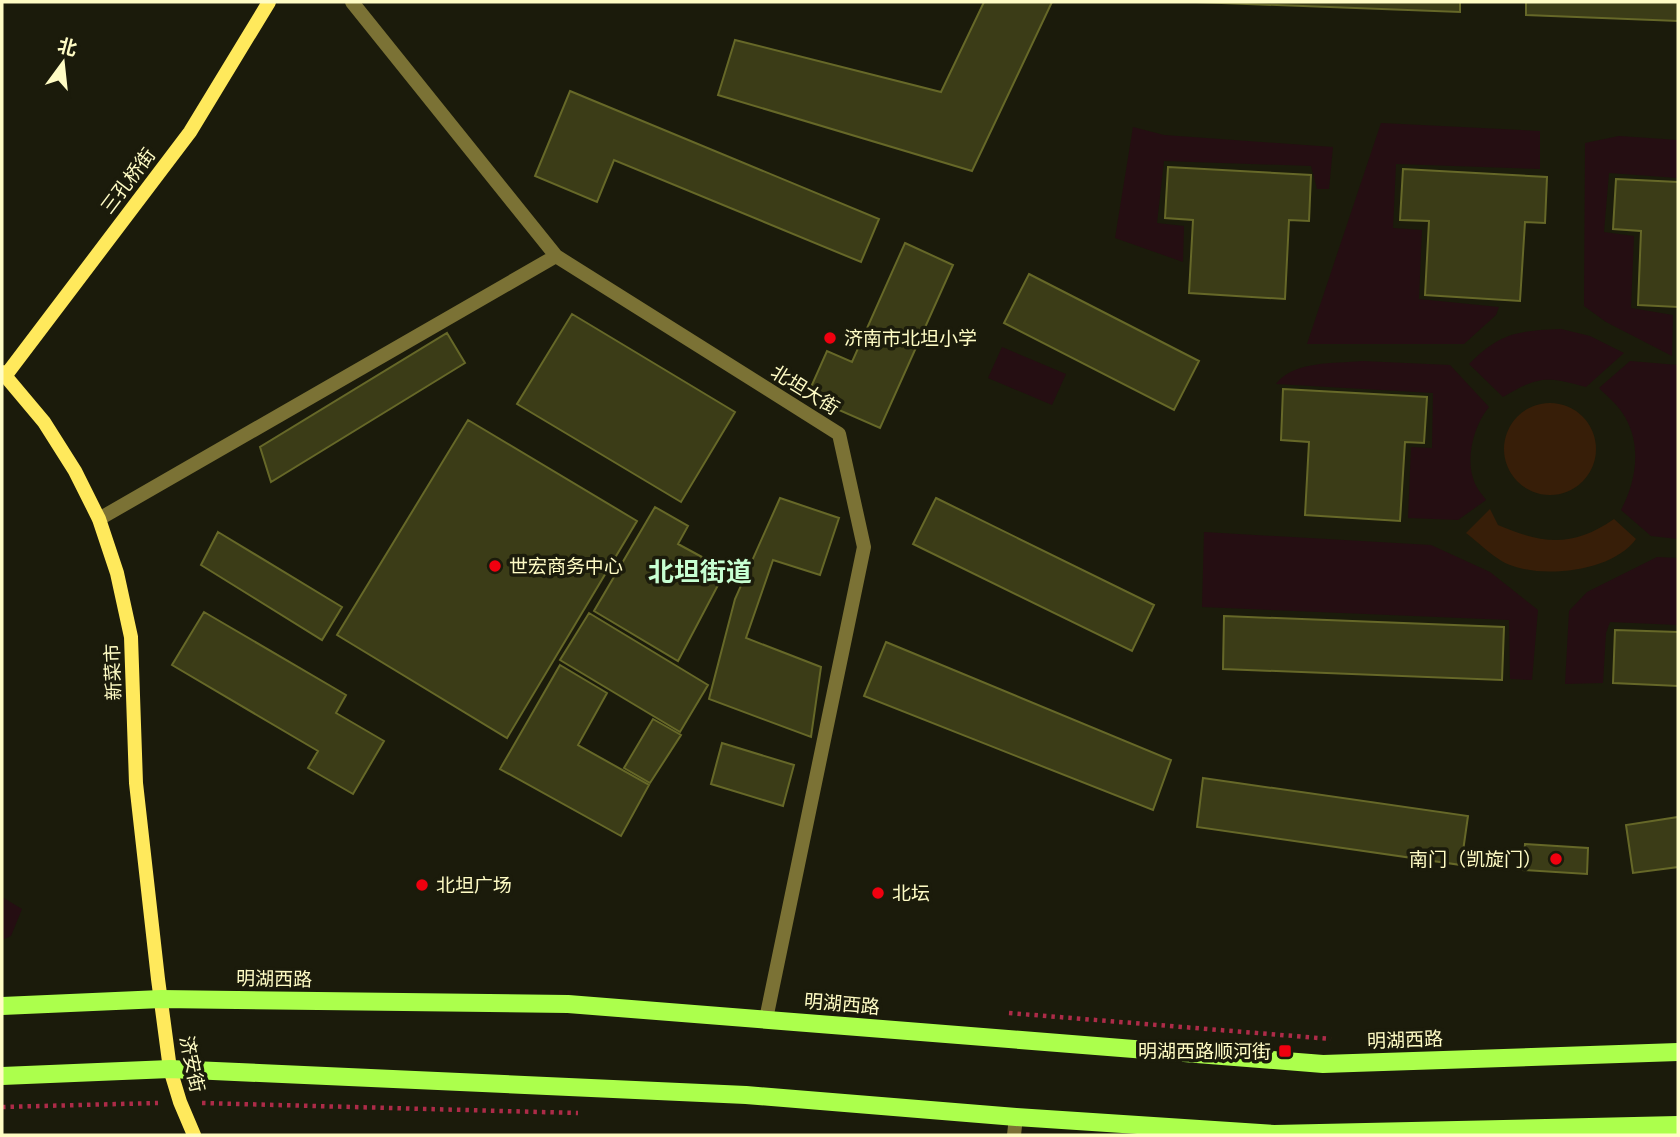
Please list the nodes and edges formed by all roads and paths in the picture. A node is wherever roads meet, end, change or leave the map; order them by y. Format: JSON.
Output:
{"nodes":[{"id":1,"x":269,"y":2,"type":"edge"},
{"id":2,"x":352,"y":2,"type":"edge"},
{"id":3,"x":556,"y":256,"type":"junction"},
{"id":4,"x":4,"y":374,"type":"edge"},
{"id":5,"x":99,"y":519,"type":"junction"},
{"id":6,"x":161,"y":999,"type":"junction"},
{"id":7,"x":2,"y":1006,"type":"edge"},
{"id":8,"x":766,"y":1019,"type":"junction"},
{"id":9,"x":1678,"y":1052,"type":"edge"},
{"id":10,"x":170,"y":1069,"type":"junction"},
{"id":11,"x":2,"y":1076,"type":"edge"},
{"id":12,"x":180,"y":1102,"type":"junction"},
{"id":13,"x":2,"y":1107,"type":"edge"},
{"id":14,"x":584,"y":1113,"type":"dead end"},
{"id":15,"x":1678,"y":1125,"type":"edge"},
{"id":16,"x":1015,"y":1126,"type":"edge"},
{"id":17,"x":194,"y":1135,"type":"edge"},
{"id":18,"x":1274,"y":1135,"type":"edge"}],
"edges":[{"from":1,"to":4,"type":"main road","name":"三孔桥街"},
{"from":2,"to":3,"type":"street","name":"北坦大街"},
{"from":3,"to":5,"type":"street"},
{"from":3,"to":8,"type":"street","name":"北坦大街"},
{"from":4,"to":5,"type":"main road","name":"新菜市"},
{"from":5,"to":6,"type":"main road","name":"新菜市"},
{"from":6,"to":7,"type":"main road","name":"明湖西路"},
{"from":6,"to":8,"type":"main road","name":"明湖西路"},
{"from":6,"to":10,"type":"main road","name":"济安街"},
{"from":8,"to":9,"type":"main road","name":"明湖西路"},
{"from":10,"to":11,"type":"main road"},
{"from":10,"to":12,"type":"main road","name":"济安街"},
{"from":10,"to":16,"type":"main road"},
{"from":12,"to":13,"type":"path"},
{"from":12,"to":14,"type":"path"},
{"from":12,"to":17,"type":"main road","name":"济安街"},
{"from":15,"to":18,"type":"main road"},
{"from":16,"to":18,"type":"main road"}]}
